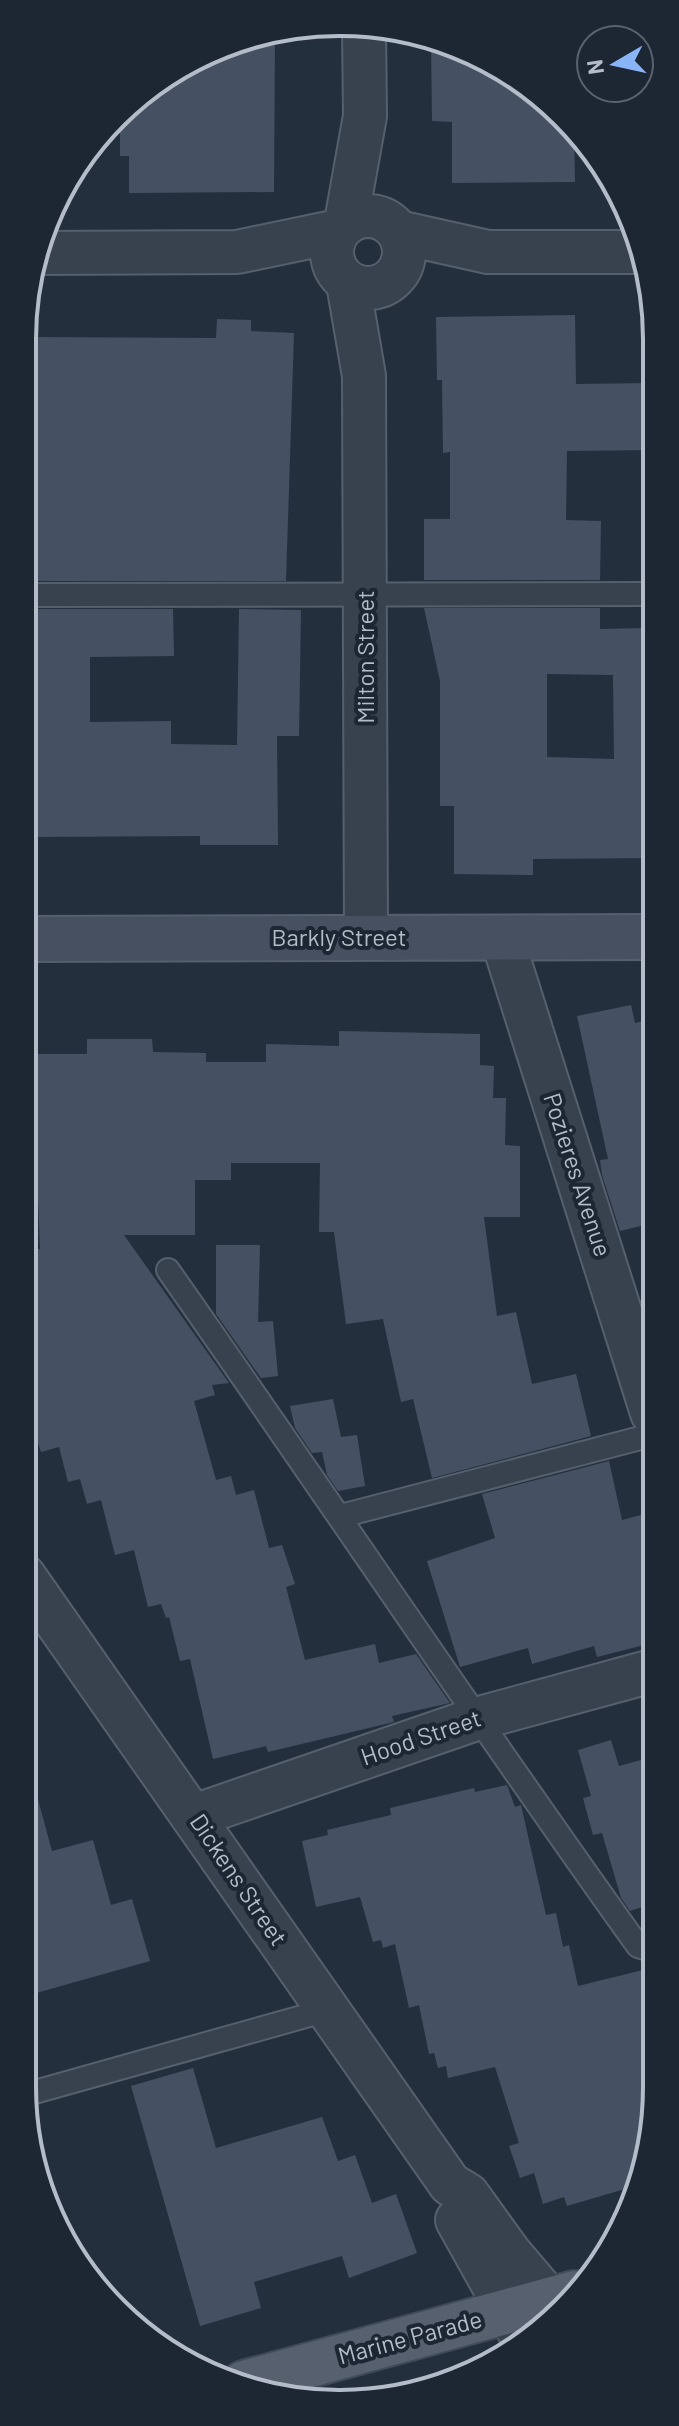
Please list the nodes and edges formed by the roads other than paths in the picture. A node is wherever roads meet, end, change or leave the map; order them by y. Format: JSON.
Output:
{"nodes":[{"id":1,"x":364,"y":38,"type":"edge"},
{"id":2,"x":367,"y":226,"type":"junction"},
{"id":3,"x":237,"y":252,"type":"junction"},
{"id":4,"x":488,"y":252,"type":"junction"},
{"id":5,"x":630,"y":252,"type":"edge"},
{"id":6,"x":49,"y":253,"type":"edge"},
{"id":7,"x":367,"y":279,"type":"junction"},
{"id":8,"x":643,"y":594,"type":"edge"},
{"id":9,"x":36,"y":595,"type":"edge"},
{"id":10,"x":366,"y":595,"type":"junction"},
{"id":11,"x":643,"y":937,"type":"edge"},
{"id":12,"x":366,"y":938,"type":"junction"},
{"id":13,"x":502,"y":938,"type":"junction"},
{"id":14,"x":36,"y":939,"type":"edge"},
{"id":15,"x":168,"y":1270,"type":"dead end"},
{"id":16,"x":643,"y":1384,"type":"edge"},
{"id":17,"x":643,"y":1437,"type":"edge"},
{"id":18,"x":341,"y":1516,"type":"junction"},
{"id":19,"x":36,"y":1593,"type":"edge"},
{"id":20,"x":643,"y":1673,"type":"edge"},
{"id":21,"x":476,"y":1719,"type":"junction"},
{"id":22,"x":194,"y":1816,"type":"junction"},
{"id":23,"x":643,"y":1948,"type":"edge"},
{"id":24,"x":327,"y":2010,"type":"junction"},
{"id":25,"x":36,"y":2092,"type":"edge"},
{"id":26,"x":494,"y":2256,"type":"junction"},
{"id":27,"x":557,"y":2298,"type":"edge"},
{"id":28,"x":544,"y":2311,"type":"edge"},
{"id":29,"x":516,"y":2327,"type":"edge"},
{"id":30,"x":260,"y":2380,"type":"edge"}],
"edges":[{"from":1,"to":2,"type":"street"},
{"from":2,"to":3,"type":"street"},
{"from":2,"to":4,"type":"street"},
{"from":2,"to":7,"type":"street"},
{"from":2,"to":7,"type":"street"},
{"from":3,"to":6,"type":"street"},
{"from":3,"to":7,"type":"street"},
{"from":4,"to":5,"type":"street"},
{"from":4,"to":7,"type":"street"},
{"from":7,"to":10,"type":"street","name":"Milton Street"},
{"from":8,"to":10,"type":"lane"},
{"from":9,"to":10,"type":"lane"},
{"from":10,"to":12,"type":"street","name":"Milton Street"},
{"from":11,"to":13,"type":"main road","name":"Barkly Street"},
{"from":12,"to":13,"type":"main road","name":"Barkly Street"},
{"from":12,"to":14,"type":"main road","name":"Barkly Street"},
{"from":13,"to":16,"type":"street","name":"Pozieres Avenue"},
{"from":15,"to":18,"type":"lane"},
{"from":17,"to":18,"type":"lane"},
{"from":18,"to":21,"type":"lane"},
{"from":19,"to":22,"type":"street","name":"Dickens Street"},
{"from":20,"to":21,"type":"street","name":"Hood Street"},
{"from":21,"to":22,"type":"street","name":"Hood Street"},
{"from":21,"to":23,"type":"lane"},
{"from":22,"to":24,"type":"street","name":"Dickens Street"},
{"from":24,"to":25,"type":"lane"},
{"from":24,"to":26,"type":"street","name":"Dickens Street"},
{"from":26,"to":27,"type":"street","name":"Dickens Street"},
{"from":26,"to":29,"type":"street","name":"Dickens Street"},
{"from":28,"to":29,"type":"main road","name":"Marine Parade"},
{"from":29,"to":30,"type":"main road","name":"Marine Parade"}]}
